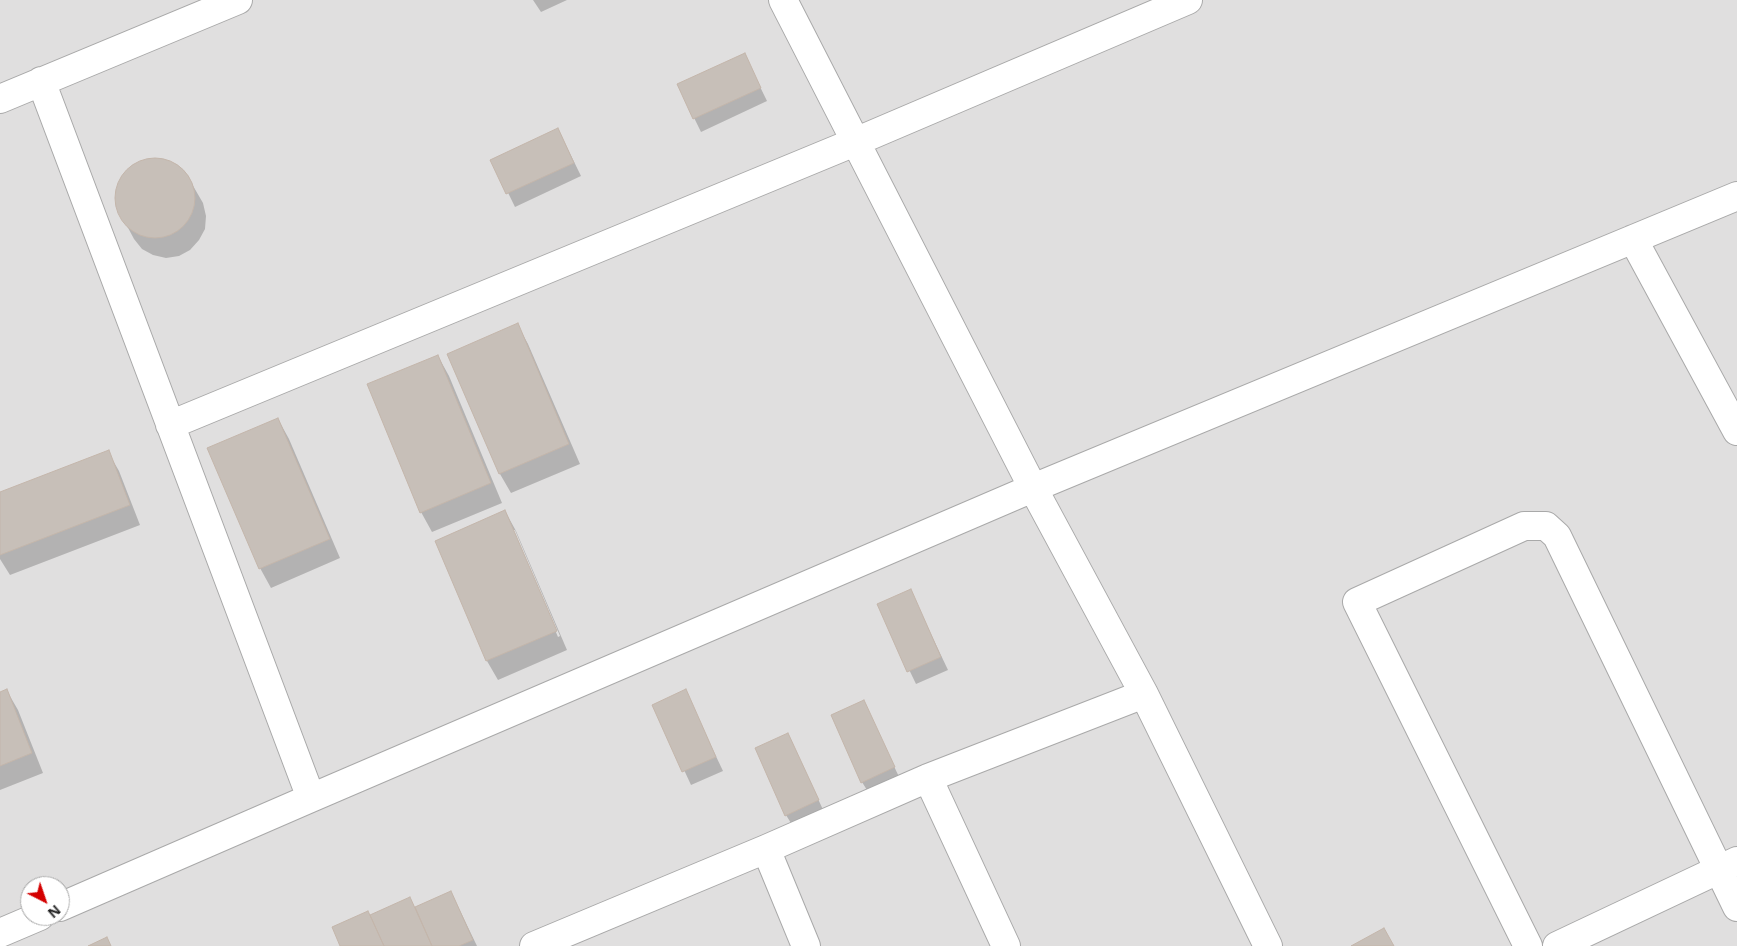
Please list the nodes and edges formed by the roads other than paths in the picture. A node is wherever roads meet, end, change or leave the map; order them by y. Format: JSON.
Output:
{"nodes":[{"id":1,"x":238,"y":0,"type":"edge"},
{"id":2,"x":783,"y":0,"type":"edge"},
{"id":3,"x":1188,"y":0,"type":"edge"},
{"id":4,"x":41,"y":81,"type":"junction"},
{"id":5,"x":0,"y":99,"type":"edge"},
{"id":6,"x":855,"y":142,"type":"junction"},
{"id":7,"x":1737,"y":196,"type":"edge"},
{"id":8,"x":1633,"y":239,"type":"junction"},
{"id":9,"x":170,"y":425,"type":"junction"},
{"id":10,"x":1737,"y":431,"type":"edge"},
{"id":11,"x":1033,"y":488,"type":"junction"},
{"id":12,"x":1144,"y":694,"type":"junction"},
{"id":13,"x":928,"y":778,"type":"junction"},
{"id":14,"x":311,"y":798,"type":"junction"},
{"id":15,"x":766,"y":850,"type":"junction"},
{"id":16,"x":1728,"y":866,"type":"edge"},
{"id":17,"x":70,"y":903,"type":"edge"},
{"id":18,"x":1737,"y":907,"type":"edge"},
{"id":19,"x":20,"y":924,"type":"edge"},
{"id":20,"x":0,"y":933,"type":"edge"},
{"id":21,"x":551,"y":943,"type":"edge"},
{"id":22,"x":806,"y":946,"type":"edge"},
{"id":23,"x":1006,"y":946,"type":"edge"},
{"id":24,"x":1268,"y":946,"type":"edge"},
{"id":25,"x":1528,"y":946,"type":"edge"},
{"id":26,"x":1557,"y":946,"type":"edge"}],
"edges":[{"from":1,"to":4,"type":"street"},
{"from":2,"to":6,"type":"street"},
{"from":3,"to":6,"type":"street"},
{"from":4,"to":5,"type":"street"},
{"from":4,"to":9,"type":"street"},
{"from":6,"to":9,"type":"street"},
{"from":6,"to":11,"type":"street"},
{"from":7,"to":8,"type":"street"},
{"from":8,"to":10,"type":"street"},
{"from":8,"to":11,"type":"street"},
{"from":9,"to":14,"type":"street"},
{"from":11,"to":12,"type":"street"},
{"from":11,"to":14,"type":"street"},
{"from":12,"to":13,"type":"street"},
{"from":12,"to":24,"type":"street"},
{"from":13,"to":15,"type":"street"},
{"from":13,"to":23,"type":"street"},
{"from":14,"to":17,"type":"street"},
{"from":15,"to":21,"type":"street"},
{"from":15,"to":22,"type":"street"},
{"from":16,"to":18,"type":"street"},
{"from":16,"to":25,"type":"street"},
{"from":16,"to":26,"type":"street"},
{"from":19,"to":20,"type":"street"}]}
